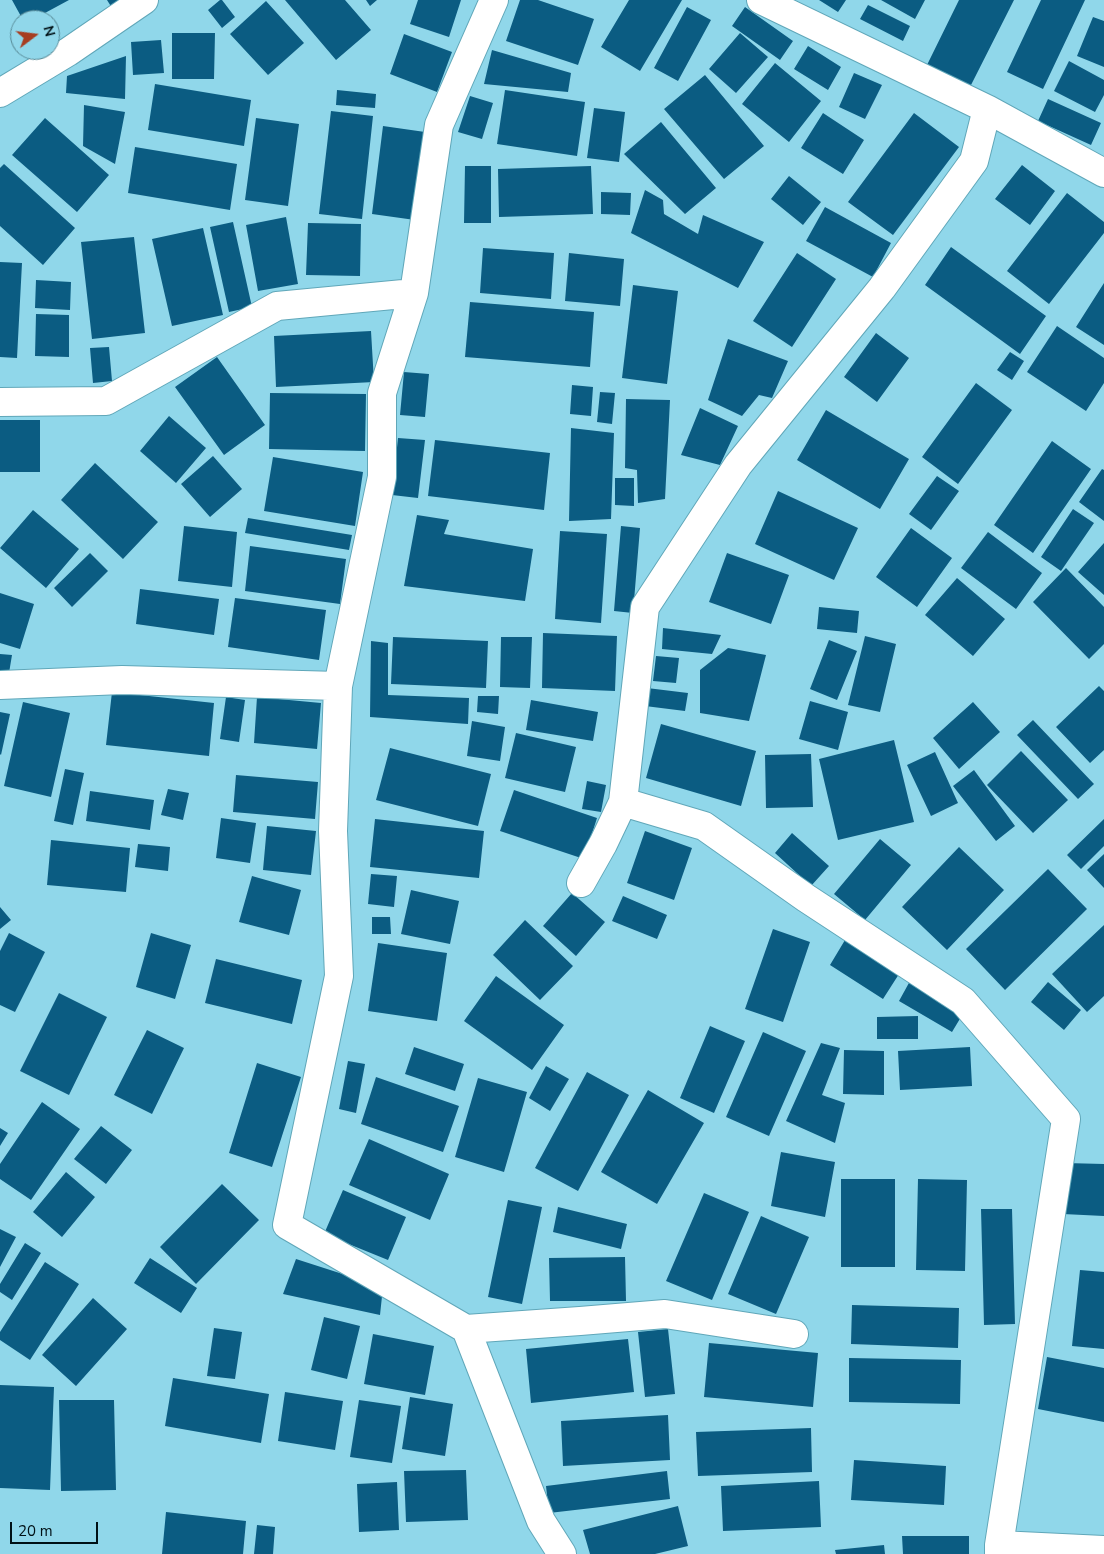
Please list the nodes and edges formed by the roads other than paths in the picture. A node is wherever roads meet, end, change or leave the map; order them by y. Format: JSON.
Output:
{"nodes":[{"id":1,"x":144,"y":0,"type":"edge"},
{"id":2,"x":494,"y":0,"type":"edge"},
{"id":3,"x":761,"y":0,"type":"edge"},
{"id":4,"x":0,"y":93,"type":"edge"},
{"id":5,"x":986,"y":109,"type":"junction"},
{"id":6,"x":1104,"y":173,"type":"edge"},
{"id":7,"x":414,"y":292,"type":"junction"},
{"id":8,"x":0,"y":402,"type":"edge"},
{"id":9,"x":0,"y":685,"type":"edge"},
{"id":10,"x":338,"y":686,"type":"junction"},
{"id":11,"x":623,"y":802,"type":"junction"},
{"id":12,"x":581,"y":883,"type":"dead end"},
{"id":13,"x":466,"y":1329,"type":"junction"},
{"id":14,"x":794,"y":1334,"type":"dead end"},
{"id":15,"x":999,"y":1549,"type":"edge"},
{"id":16,"x":1104,"y":1550,"type":"edge"},
{"id":17,"x":562,"y":1554,"type":"edge"}],
"edges":[{"from":1,"to":4,"type":"street"},
{"from":2,"to":7,"type":"street"},
{"from":3,"to":5,"type":"street"},
{"from":5,"to":6,"type":"street"},
{"from":5,"to":11,"type":"street"},
{"from":7,"to":8,"type":"street"},
{"from":7,"to":10,"type":"street"},
{"from":9,"to":10,"type":"street"},
{"from":10,"to":13,"type":"street"},
{"from":11,"to":12,"type":"street"},
{"from":11,"to":15,"type":"street"},
{"from":13,"to":14,"type":"street"},
{"from":13,"to":17,"type":"street"},
{"from":15,"to":16,"type":"street"}]}
